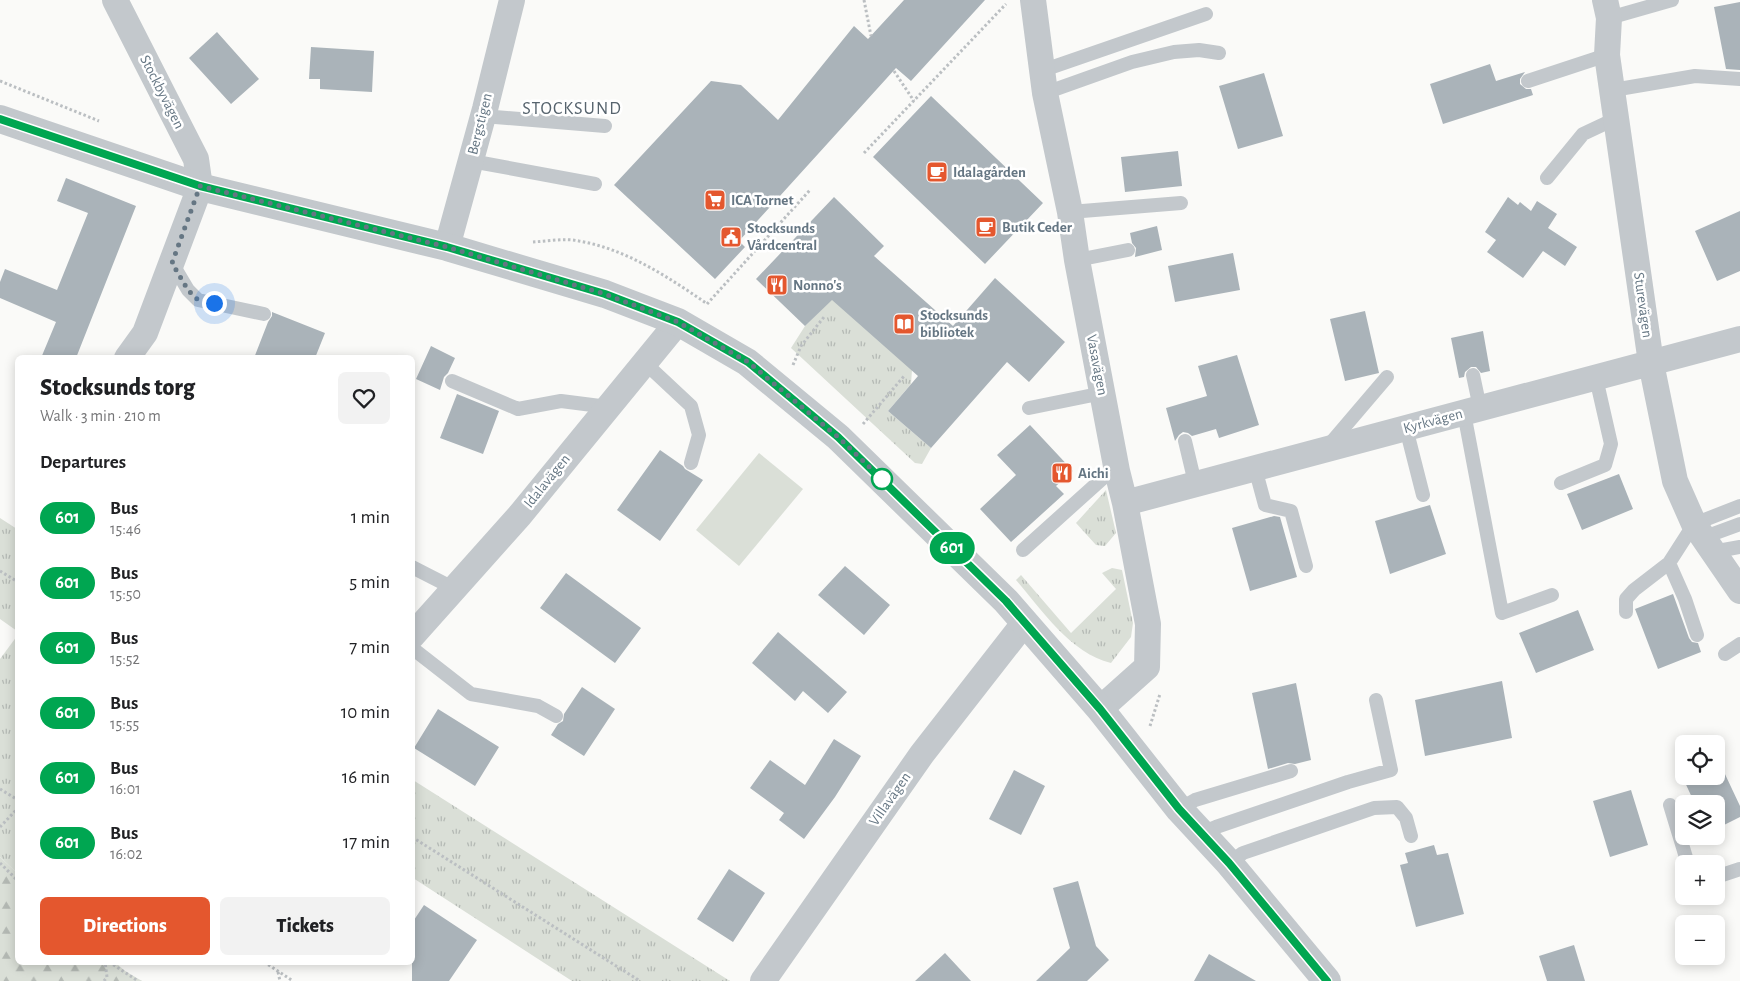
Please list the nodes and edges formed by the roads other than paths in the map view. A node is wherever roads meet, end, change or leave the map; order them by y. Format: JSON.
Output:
{"nodes":[{"id":1,"x":115,"y":0,"type":"edge"},
{"id":2,"x":512,"y":0,"type":"edge"},
{"id":3,"x":1033,"y":0,"type":"edge"},
{"id":4,"x":1672,"y":0,"type":"edge"},
{"id":5,"x":1607,"y":9,"type":"edge"},
{"id":6,"x":1206,"y":14,"type":"dead end"},
{"id":7,"x":1219,"y":53,"type":"dead end"},
{"id":8,"x":1607,"y":55,"type":"junction"},
{"id":9,"x":1740,"y":79,"type":"edge"},
{"id":10,"x":1528,"y":81,"type":"dead end"},
{"id":11,"x":1043,"y":82,"type":"junction"},
{"id":12,"x":1613,"y":90,"type":"junction"},
{"id":13,"x":484,"y":113,"type":"junction"},
{"id":14,"x":1617,"y":118,"type":"junction"},
{"id":15,"x":0,"y":119,"type":"edge"},
{"id":16,"x":605,"y":126,"type":"dead end"},
{"id":17,"x":470,"y":161,"type":"junction"},
{"id":18,"x":1547,"y":178,"type":"dead end"},
{"id":19,"x":595,"y":184,"type":"dead end"},
{"id":20,"x":200,"y":186,"type":"junction"},
{"id":21,"x":1180,"y":203,"type":"dead end"},
{"id":22,"x":1070,"y":212,"type":"junction"},
{"id":23,"x":447,"y":247,"type":"junction"},
{"id":24,"x":1128,"y":250,"type":"dead end"},
{"id":25,"x":1077,"y":260,"type":"junction"},
{"id":26,"x":172,"y":263,"type":"junction"},
{"id":27,"x":264,"y":314,"type":"dead end"},
{"id":28,"x":678,"y":322,"type":"junction"},
{"id":29,"x":1740,"y":339,"type":"edge"},
{"id":30,"x":128,"y":355,"type":"edge"},
{"id":31,"x":645,"y":362,"type":"junction"},
{"id":32,"x":1651,"y":363,"type":"junction"},
{"id":33,"x":1473,"y":375,"type":"dead end"},
{"id":34,"x":1387,"y":377,"type":"dead end"},
{"id":35,"x":1596,"y":378,"type":"junction"},
{"id":36,"x":452,"y":382,"type":"dead end"},
{"id":37,"x":1103,"y":393,"type":"junction"},
{"id":38,"x":608,"y":407,"type":"junction"},
{"id":39,"x":1030,"y":408,"type":"dead end"},
{"id":40,"x":1472,"y":410,"type":"junction"},
{"id":41,"x":1406,"y":428,"type":"junction"},
{"id":42,"x":1185,"y":441,"type":"dead end"},
{"id":43,"x":1326,"y":449,"type":"junction"},
{"id":44,"x":691,"y":463,"type":"dead end"},
{"id":45,"x":1255,"y":468,"type":"junction"},
{"id":46,"x":1117,"y":471,"type":"junction"},
{"id":47,"x":1195,"y":483,"type":"junction"},
{"id":48,"x":1561,"y":483,"type":"dead end"},
{"id":49,"x":1423,"y":494,"type":"dead end"},
{"id":50,"x":1125,"y":503,"type":"junction"},
{"id":51,"x":1740,"y":506,"type":"edge"},
{"id":52,"x":1740,"y":524,"type":"edge"},
{"id":53,"x":1703,"y":538,"type":"junction"},
{"id":54,"x":1740,"y":547,"type":"edge"},
{"id":55,"x":1024,"y":550,"type":"dead end"},
{"id":56,"x":1669,"y":563,"type":"junction"},
{"id":57,"x":1306,"y":566,"type":"dead end"},
{"id":58,"x":415,"y":568,"type":"edge"},
{"id":59,"x":455,"y":588,"type":"junction"},
{"id":60,"x":1740,"y":591,"type":"edge"},
{"id":61,"x":1552,"y":595,"type":"dead end"},
{"id":62,"x":1626,"y":612,"type":"dead end"},
{"id":63,"x":1025,"y":622,"type":"junction"},
{"id":64,"x":415,"y":633,"type":"edge"},
{"id":65,"x":1697,"y":635,"type":"dead end"},
{"id":66,"x":1740,"y":644,"type":"edge"},
{"id":67,"x":415,"y":650,"type":"edge"},
{"id":68,"x":1725,"y":654,"type":"dead end"},
{"id":69,"x":1376,"y":700,"type":"dead end"},
{"id":70,"x":1100,"y":709,"type":"junction"},
{"id":71,"x":556,"y":716,"type":"dead end"},
{"id":72,"x":1291,"y":771,"type":"dead end"},
{"id":73,"x":1670,"y":805,"type":"dead end"},
{"id":74,"x":1179,"y":809,"type":"junction"},
{"id":75,"x":1201,"y":834,"type":"junction"},
{"id":76,"x":1411,"y":836,"type":"dead end"},
{"id":77,"x":1685,"y":855,"type":"edge"},
{"id":78,"x":1229,"y":863,"type":"junction"},
{"id":79,"x":1740,"y":869,"type":"edge"},
{"id":80,"x":1725,"y":874,"type":"edge"},
{"id":81,"x":763,"y":981,"type":"edge"},
{"id":82,"x":1327,"y":981,"type":"edge"}],
"edges":[{"from":1,"to":20,"type":"street","name":"Stockbyvägen"},
{"from":2,"to":13,"type":"street","name":"Bergstigen"},
{"from":3,"to":11,"type":"street","name":"Vasavägen"},
{"from":4,"to":5,"type":"lane"},
{"from":5,"to":8,"type":"street","name":"Sturevägen"},
{"from":6,"to":11,"type":"lane"},
{"from":7,"to":11,"type":"lane"},
{"from":8,"to":10,"type":"lane"},
{"from":8,"to":12,"type":"street","name":"Sturevägen"},
{"from":9,"to":12,"type":"lane"},
{"from":11,"to":22,"type":"street","name":"Vasavägen"},
{"from":12,"to":14,"type":"street","name":"Sturevägen"},
{"from":13,"to":16,"type":"lane"},
{"from":13,"to":17,"type":"street","name":"Bergstigen"},
{"from":14,"to":18,"type":"lane"},
{"from":14,"to":32,"type":"street","name":"Sturevägen"},
{"from":15,"to":20,"type":"street"},
{"from":17,"to":19,"type":"lane"},
{"from":17,"to":23,"type":"street","name":"Bergstigen"},
{"from":20,"to":23,"type":"street"},
{"from":20,"to":26,"type":"street"},
{"from":21,"to":22,"type":"lane"},
{"from":22,"to":25,"type":"street","name":"Vasavägen"},
{"from":23,"to":28,"type":"street"},
{"from":24,"to":25,"type":"lane"},
{"from":25,"to":37,"type":"street","name":"Vasavägen"},
{"from":26,"to":27,"type":"lane"},
{"from":26,"to":30,"type":"street"},
{"from":28,"to":31,"type":"street","name":"Idalavägen"},
{"from":28,"to":63,"type":"street"},
{"from":29,"to":32,"type":"street","name":"Kyrkvägen"},
{"from":31,"to":38,"type":"street","name":"Idalavägen"},
{"from":31,"to":44,"type":"lane"},
{"from":32,"to":35,"type":"street","name":"Kyrkvägen"},
{"from":32,"to":53,"type":"street","name":"Sturevägen"},
{"from":33,"to":40,"type":"lane"},
{"from":34,"to":43,"type":"lane"},
{"from":35,"to":40,"type":"street","name":"Kyrkvägen"},
{"from":35,"to":48,"type":"lane"},
{"from":36,"to":38,"type":"lane"},
{"from":37,"to":39,"type":"lane"},
{"from":37,"to":46,"type":"street","name":"Vasavägen"},
{"from":38,"to":59,"type":"street","name":"Idalavägen"},
{"from":40,"to":41,"type":"street","name":"Kyrkvägen"},
{"from":40,"to":61,"type":"lane"},
{"from":41,"to":43,"type":"street","name":"Kyrkvägen"},
{"from":41,"to":49,"type":"lane"},
{"from":42,"to":47,"type":"lane"},
{"from":43,"to":45,"type":"street","name":"Kyrkvägen"},
{"from":45,"to":47,"type":"street","name":"Kyrkvägen"},
{"from":45,"to":57,"type":"lane"},
{"from":46,"to":50,"type":"street","name":"Vasavägen"},
{"from":46,"to":55,"type":"lane"},
{"from":47,"to":50,"type":"street","name":"Kyrkvägen"},
{"from":50,"to":70,"type":"street","name":"Vasavägen"},
{"from":51,"to":53,"type":"lane"},
{"from":52,"to":53,"type":"lane"},
{"from":53,"to":54,"type":"lane"},
{"from":53,"to":56,"type":"lane"},
{"from":53,"to":60,"type":"street","name":"Sturevägen"},
{"from":56,"to":62,"type":"lane"},
{"from":56,"to":65,"type":"lane"},
{"from":58,"to":59,"type":"lane"},
{"from":59,"to":64,"type":"street","name":"Idalavägen"},
{"from":63,"to":70,"type":"street"},
{"from":63,"to":81,"type":"street","name":"Villavägen"},
{"from":66,"to":68,"type":"lane"},
{"from":67,"to":71,"type":"lane"},
{"from":69,"to":75,"type":"lane"},
{"from":70,"to":74,"type":"street"},
{"from":72,"to":74,"type":"lane"},
{"from":73,"to":77,"type":"lane"},
{"from":74,"to":75,"type":"street"},
{"from":75,"to":78,"type":"street"},
{"from":76,"to":78,"type":"lane"},
{"from":78,"to":82,"type":"street"},
{"from":79,"to":80,"type":"lane"}]}
